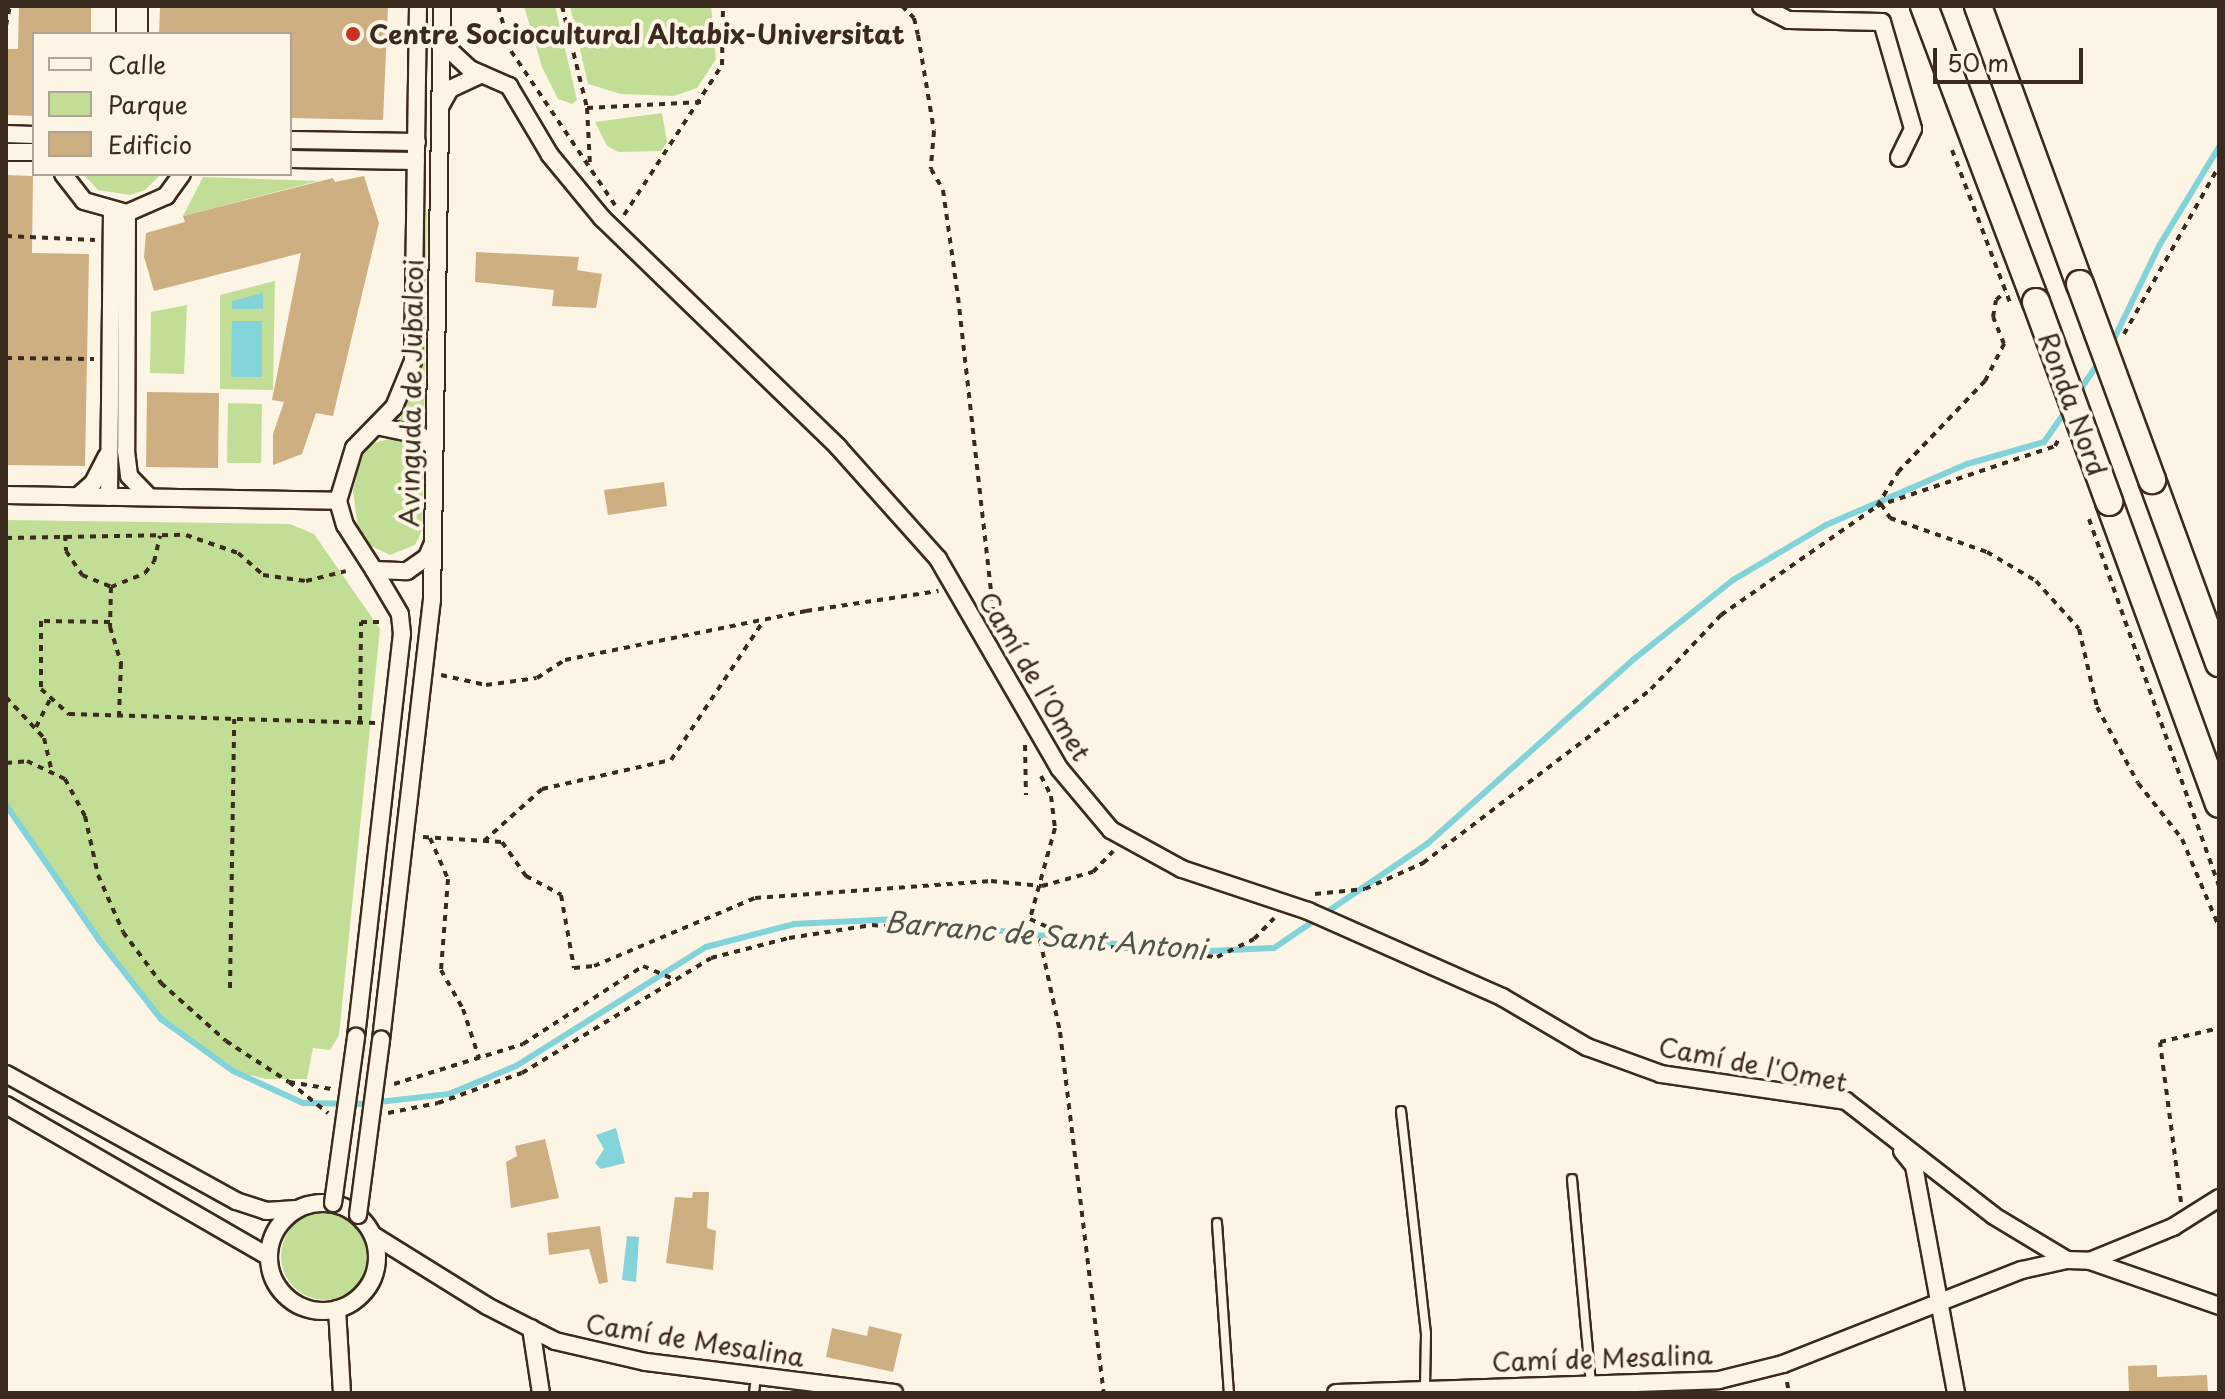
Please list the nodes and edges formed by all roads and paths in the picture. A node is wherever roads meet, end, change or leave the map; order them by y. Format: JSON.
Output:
{"nodes":[{"id":1,"x":10,"y":6,"type":"edge"},
{"id":2,"x":125,"y":6,"type":"edge"},
{"id":3,"x":139,"y":6,"type":"edge"},
{"id":4,"x":418,"y":6,"type":"edge"},
{"id":5,"x":442,"y":6,"type":"edge"},
{"id":6,"x":498,"y":6,"type":"edge"},
{"id":7,"x":562,"y":6,"type":"edge"},
{"id":8,"x":723,"y":6,"type":"edge"},
{"id":9,"x":902,"y":6,"type":"edge"},
{"id":10,"x":1761,"y":6,"type":"edge"},
{"id":11,"x":1924,"y":6,"type":"edge"},
{"id":12,"x":1978,"y":6,"type":"edge"},
{"id":13,"x":8,"y":26,"type":"edge"},
{"id":14,"x":125,"y":32,"type":"edge"},
{"id":15,"x":139,"y":32,"type":"edge"},
{"id":16,"x":441,"y":42,"type":"junction"},
{"id":17,"x":482,"y":74,"type":"junction"},
{"id":18,"x":702,"y":102,"type":"junction"},
{"id":19,"x":440,"y":106,"type":"junction"},
{"id":20,"x":587,"y":108,"type":"junction"},
{"id":21,"x":6,"y":134,"type":"edge"},
{"id":22,"x":32,"y":135,"type":"edge"},
{"id":23,"x":292,"y":140,"type":"edge"},
{"id":24,"x":417,"y":142,"type":"junction"},
{"id":25,"x":6,"y":152,"type":"edge"},
{"id":26,"x":32,"y":152,"type":"edge"},
{"id":27,"x":1899,"y":158,"type":"dead end"},
{"id":28,"x":292,"y":159,"type":"edge"},
{"id":29,"x":416,"y":161,"type":"junction"},
{"id":30,"x":590,"y":165,"type":"junction"},
{"id":31,"x":2219,"y":166,"type":"edge"},
{"id":32,"x":65,"y":176,"type":"edge"},
{"id":33,"x":180,"y":176,"type":"edge"},
{"id":34,"x":120,"y":213,"type":"junction"},
{"id":35,"x":614,"y":230,"type":"junction"},
{"id":36,"x":6,"y":236,"type":"edge"},
{"id":37,"x":95,"y":240,"type":"dead end"},
{"id":38,"x":2005,"y":292,"type":"dead end"},
{"id":39,"x":2119,"y":342,"type":"dead end"},
{"id":40,"x":6,"y":358,"type":"edge"},
{"id":41,"x":94,"y":359,"type":"dead end"},
{"id":42,"x":376,"y":426,"type":"junction"},
{"id":43,"x":2063,"y":433,"type":"dead end"},
{"id":44,"x":434,"y":448,"type":"junction"},
{"id":45,"x":109,"y":450,"type":"junction"},
{"id":46,"x":6,"y":495,"type":"edge"},
{"id":47,"x":78,"y":496,"type":"junction"},
{"id":48,"x":148,"y":496,"type":"junction"},
{"id":49,"x":109,"y":497,"type":"junction"},
{"id":50,"x":338,"y":501,"type":"junction"},
{"id":51,"x":2098,"y":503,"type":"junction"},
{"id":52,"x":1879,"y":504,"type":"junction"},
{"id":53,"x":65,"y":535,"type":"junction"},
{"id":54,"x":160,"y":536,"type":"junction"},
{"id":55,"x":6,"y":538,"type":"edge"},
{"id":56,"x":433,"y":544,"type":"junction"},
{"id":57,"x":374,"y":570,"type":"junction"},
{"id":58,"x":346,"y":571,"type":"dead end"},
{"id":59,"x":111,"y":587,"type":"junction"},
{"id":60,"x":955,"y":589,"type":"junction"},
{"id":61,"x":764,"y":620,"type":"junction"},
{"id":62,"x":994,"y":621,"type":"dead end"},
{"id":63,"x":110,"y":622,"type":"junction"},
{"id":64,"x":384,"y":622,"type":"dead end"},
{"id":65,"x":2219,"y":663,"type":"edge"},
{"id":66,"x":426,"y":673,"type":"junction"},
{"id":67,"x":6,"y":697,"type":"edge"},
{"id":68,"x":51,"y":698,"type":"junction"},
{"id":69,"x":1027,"y":715,"type":"junction"},
{"id":70,"x":119,"y":716,"type":"junction"},
{"id":71,"x":234,"y":719,"type":"junction"},
{"id":72,"x":360,"y":722,"type":"junction"},
{"id":73,"x":378,"y":723,"type":"dead end"},
{"id":74,"x":35,"y":728,"type":"junction"},
{"id":75,"x":1038,"y":733,"type":"junction"},
{"id":76,"x":6,"y":763,"type":"edge"},
{"id":77,"x":51,"y":769,"type":"junction"},
{"id":78,"x":1026,"y":795,"type":"dead end"},
{"id":79,"x":2219,"y":804,"type":"edge"},
{"id":80,"x":423,"y":837,"type":"dead end"},
{"id":81,"x":430,"y":838,"type":"junction"},
{"id":82,"x":1126,"y":838,"type":"junction"},
{"id":83,"x":484,"y":841,"type":"junction"},
{"id":84,"x":1042,"y":886,"type":"junction"},
{"id":85,"x":2219,"y":887,"type":"edge"},
{"id":86,"x":1288,"y":904,"type":"junction"},
{"id":87,"x":2219,"y":927,"type":"edge"},
{"id":88,"x":1040,"y":939,"type":"junction"},
{"id":89,"x":1081,"y":943,"type":"junction"},
{"id":90,"x":676,"y":980,"type":"junction"},
{"id":91,"x":230,"y":988,"type":"dead end"},
{"id":92,"x":2219,"y":1028,"type":"edge"},
{"id":93,"x":479,"y":1058,"type":"junction"},
{"id":94,"x":6,"y":1074,"type":"edge"},
{"id":95,"x":289,"y":1082,"type":"junction"},
{"id":96,"x":387,"y":1086,"type":"dead end"},
{"id":97,"x":345,"y":1092,"type":"dead end"},
{"id":98,"x":6,"y":1105,"type":"edge"},
{"id":99,"x":1401,"y":1111,"type":"dead end"},
{"id":100,"x":336,"y":1114,"type":"dead end"},
{"id":101,"x":373,"y":1117,"type":"dead end"},
{"id":102,"x":1888,"y":1132,"type":"junction"},
{"id":103,"x":1572,"y":1179,"type":"dead end"},
{"id":104,"x":2219,"y":1198,"type":"edge"},
{"id":105,"x":333,"y":1203,"type":"junction"},
{"id":106,"x":296,"y":1209,"type":"junction"},
{"id":107,"x":358,"y":1215,"type":"junction"},
{"id":108,"x":2183,"y":1220,"type":"junction"},
{"id":109,"x":1217,"y":1223,"type":"dead end"},
{"id":110,"x":373,"y":1235,"type":"junction"},
{"id":111,"x":268,"y":1256,"type":"junction"},
{"id":112,"x":2067,"y":1260,"type":"junction"},
{"id":113,"x":2090,"y":1261,"type":"junction"},
{"id":114,"x":1939,"y":1304,"type":"junction"},
{"id":115,"x":2219,"y":1306,"type":"edge"},
{"id":116,"x":337,"y":1309,"type":"junction"},
{"id":117,"x":531,"y":1328,"type":"junction"},
{"id":118,"x":755,"y":1385,"type":"edge"},
{"id":119,"x":1591,"y":1386,"type":"junction"},
{"id":120,"x":1416,"y":1389,"type":"edge"},
{"id":121,"x":342,"y":1393,"type":"edge"},
{"id":122,"x":541,"y":1393,"type":"edge"},
{"id":123,"x":894,"y":1393,"type":"edge"},
{"id":124,"x":1104,"y":1393,"type":"edge"},
{"id":125,"x":1229,"y":1393,"type":"edge"},
{"id":126,"x":1336,"y":1393,"type":"edge"},
{"id":127,"x":1956,"y":1393,"type":"edge"}],
"edges":[{"from":1,"to":13,"type":"path"},
{"from":2,"to":14,"type":"street"},
{"from":3,"to":15,"type":"street"},
{"from":4,"to":24,"type":"street","name":"Avinguda de Jubalcoi"},
{"from":5,"to":16,"type":"street","name":"Avinguda de Jubalcoi"},
{"from":6,"to":30,"type":"path"},
{"from":7,"to":20,"type":"path"},
{"from":8,"to":18,"type":"path"},
{"from":9,"to":62,"type":"path"},
{"from":10,"to":27,"type":"street"},
{"from":11,"to":51,"type":"main road","name":"Ronda Nord","bridge":true},
{"from":12,"to":65,"type":"main road","name":"Ronda Nord","bridge":true},
{"from":16,"to":17,"type":"street","name":"Camí de l'Omet"},
{"from":16,"to":19,"type":"street","name":"Avinguda de Jubalcoi"},
{"from":17,"to":19,"type":"street"},
{"from":17,"to":35,"type":"street","name":"Camí de l'Omet"},
{"from":18,"to":20,"type":"path"},
{"from":18,"to":35,"type":"path"},
{"from":19,"to":44,"type":"street","name":"Avinguda de Jubalcoi"},
{"from":20,"to":30,"type":"path"},
{"from":21,"to":22,"type":"street"},
{"from":23,"to":24,"type":"street"},
{"from":24,"to":29,"type":"street","name":"Avinguda de Jubalcoi"},
{"from":25,"to":26,"type":"street"},
{"from":28,"to":29,"type":"street"},
{"from":29,"to":42,"type":"street","name":"Avinguda de Jubalcoi"},
{"from":30,"to":35,"type":"path"},
{"from":31,"to":39,"type":"path"},
{"from":32,"to":34,"type":"street"},
{"from":33,"to":34,"type":"street"},
{"from":34,"to":45,"type":"street"},
{"from":34,"to":48,"type":"street"},
{"from":35,"to":60,"type":"street","name":"Camí de l'Omet"},
{"from":36,"to":37,"type":"path"},
{"from":38,"to":52,"type":"path"},
{"from":40,"to":41,"type":"path"},
{"from":42,"to":44,"type":"street"},
{"from":42,"to":50,"type":"street","name":"Avinguda de Jubalcoi"},
{"from":43,"to":52,"type":"path"},
{"from":44,"to":56,"type":"street","name":"Avinguda de Jubalcoi"},
{"from":45,"to":47,"type":"street"},
{"from":45,"to":49,"type":"street"},
{"from":46,"to":47,"type":"street"},
{"from":47,"to":49,"type":"street"},
{"from":48,"to":49,"type":"street"},
{"from":48,"to":50,"type":"street"},
{"from":50,"to":57,"type":"street"},
{"from":51,"to":79,"type":"main road","name":"Ronda Nord"},
{"from":51,"to":85,"type":"path"},
{"from":52,"to":86,"type":"path"},
{"from":52,"to":87,"type":"path"},
{"from":53,"to":54,"type":"path"},
{"from":53,"to":55,"type":"path"},
{"from":53,"to":59,"type":"path"},
{"from":54,"to":58,"type":"path"},
{"from":54,"to":59,"type":"path"},
{"from":56,"to":57,"type":"street","name":"Avinguda de Jubalcoi"},
{"from":56,"to":66,"type":"street"},
{"from":57,"to":105,"type":"street","bridge":true},
{"from":59,"to":63,"type":"path"},
{"from":60,"to":61,"type":"path"},
{"from":60,"to":69,"type":"street","name":"Camí de l'Omet"},
{"from":61,"to":66,"type":"path"},
{"from":61,"to":83,"type":"path"},
{"from":63,"to":68,"type":"path"},
{"from":63,"to":70,"type":"path"},
{"from":64,"to":72,"type":"path"},
{"from":66,"to":107,"type":"street","bridge":true},
{"from":67,"to":74,"type":"path"},
{"from":68,"to":70,"type":"path"},
{"from":68,"to":74,"type":"path"},
{"from":69,"to":75,"type":"street","name":"Camí de l'Omet"},
{"from":69,"to":78,"type":"path"},
{"from":70,"to":71,"type":"path"},
{"from":71,"to":72,"type":"path"},
{"from":71,"to":91,"type":"path"},
{"from":72,"to":73,"type":"path"},
{"from":74,"to":77,"type":"path"},
{"from":75,"to":82,"type":"street","name":"Camí de l'Omet"},
{"from":75,"to":84,"type":"path"},
{"from":76,"to":77,"type":"path"},
{"from":77,"to":95,"type":"path"},
{"from":80,"to":81,"type":"path"},
{"from":81,"to":83,"type":"path"},
{"from":81,"to":93,"type":"path"},
{"from":82,"to":84,"type":"path"},
{"from":82,"to":86,"type":"street","name":"Camí de l'Omet"},
{"from":83,"to":84,"type":"path"},
{"from":84,"to":89,"type":"path"},
{"from":86,"to":89,"type":"path"},
{"from":86,"to":102,"type":"street","name":"Camí de l'Omet"},
{"from":88,"to":89,"type":"path"},
{"from":88,"to":90,"type":"path"},
{"from":88,"to":124,"type":"path"},
{"from":90,"to":93,"type":"path"},
{"from":90,"to":101,"type":"path"},
{"from":92,"to":108,"type":"path"},
{"from":93,"to":96,"type":"path"},
{"from":94,"to":106,"type":"street"},
{"from":95,"to":97,"type":"path"},
{"from":95,"to":100,"type":"path"},
{"from":98,"to":111,"type":"street"},
{"from":99,"to":120,"type":"lane"},
{"from":102,"to":112,"type":"street","name":"Camí de l'Omet"},
{"from":102,"to":114,"type":"street","name":"Camí de l'Omet"},
{"from":103,"to":119,"type":"lane"},
{"from":104,"to":108,"type":"street"},
{"from":105,"to":106,"type":"street"},
{"from":105,"to":107,"type":"street"},
{"from":106,"to":111,"type":"street"},
{"from":107,"to":110,"type":"street"},
{"from":108,"to":113,"type":"street"},
{"from":109,"to":125,"type":"lane"},
{"from":110,"to":116,"type":"street"},
{"from":110,"to":117,"type":"street","name":"Camí de Mesalina"},
{"from":111,"to":116,"type":"street"},
{"from":112,"to":113,"type":"street","name":"Camí de Mesalina"},
{"from":112,"to":114,"type":"street","name":"Camí de Mesalina"},
{"from":113,"to":115,"type":"street"},
{"from":114,"to":119,"type":"street","name":"Camí de Mesalina"},
{"from":114,"to":127,"type":"street","name":"Camí de l'Omet"},
{"from":116,"to":121,"type":"street"},
{"from":117,"to":118,"type":"street","name":"Camí de Mesalina"},
{"from":117,"to":122,"type":"street"},
{"from":118,"to":123,"type":"street","name":"Camí de Mesalina"},
{"from":119,"to":120,"type":"street","name":"Camí de Mesalina"},
{"from":120,"to":126,"type":"street","name":"Camí de Mesalina"}]}
